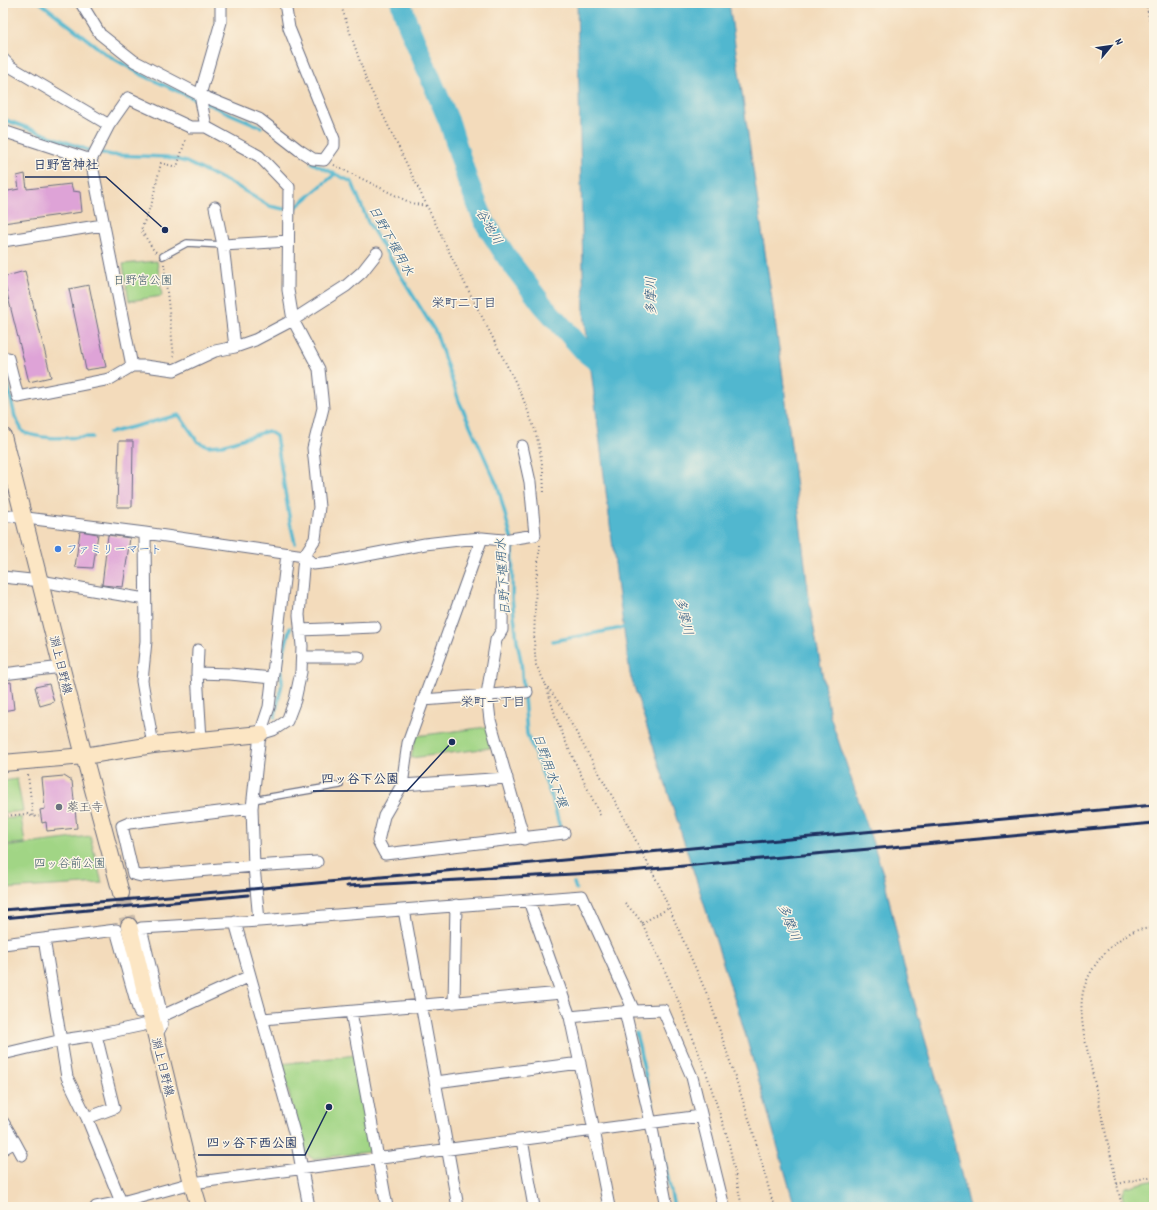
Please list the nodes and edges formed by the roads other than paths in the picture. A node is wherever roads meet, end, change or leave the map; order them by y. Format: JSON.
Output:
{"nodes":[{"id":1,"x":81,"y":3,"type":"edge"},
{"id":2,"x":222,"y":3,"type":"edge"},
{"id":3,"x":285,"y":3,"type":"edge"},
{"id":4,"x":6,"y":66,"type":"edge"},
{"id":5,"x":200,"y":96,"type":"junction"},
{"id":6,"x":109,"y":125,"type":"junction"},
{"id":7,"x":206,"y":125,"type":"junction"},
{"id":8,"x":3,"y":131,"type":"edge"},
{"id":9,"x":94,"y":154,"type":"junction"},
{"id":10,"x":215,"y":207,"type":"dead end"},
{"id":11,"x":103,"y":225,"type":"junction"},
{"id":12,"x":3,"y":241,"type":"edge"},
{"id":13,"x":288,"y":241,"type":"junction"},
{"id":14,"x":223,"y":245,"type":"junction"},
{"id":15,"x":377,"y":252,"type":"dead end"},
{"id":16,"x":163,"y":256,"type":"road end"},
{"id":17,"x":293,"y":320,"type":"junction"},
{"id":18,"x":235,"y":347,"type":"junction"},
{"id":19,"x":3,"y":359,"type":"edge"},
{"id":20,"x":132,"y":366,"type":"junction"},
{"id":21,"x":3,"y":436,"type":"edge"},
{"id":22,"x":522,"y":446,"type":"dead end"},
{"id":23,"x":3,"y":515,"type":"edge"},
{"id":24,"x":24,"y":517,"type":"junction"},
{"id":25,"x":144,"y":533,"type":"junction"},
{"id":26,"x":482,"y":538,"type":"junction"},
{"id":27,"x":509,"y":539,"type":"junction"},
{"id":28,"x":287,"y":554,"type":"junction"},
{"id":29,"x":304,"y":556,"type":"junction"},
{"id":30,"x":3,"y":577,"type":"edge"},
{"id":31,"x":40,"y":581,"type":"junction"},
{"id":32,"x":145,"y":599,"type":"junction"},
{"id":33,"x":375,"y":627,"type":"dead end"},
{"id":34,"x":300,"y":630,"type":"junction"},
{"id":35,"x":198,"y":650,"type":"dead end"},
{"id":36,"x":302,"y":657,"type":"junction"},
{"id":37,"x":359,"y":657,"type":"dead end"},
{"id":38,"x":62,"y":667,"type":"junction"},
{"id":39,"x":197,"y":673,"type":"junction"},
{"id":40,"x":3,"y":674,"type":"edge"},
{"id":41,"x":272,"y":678,"type":"junction"},
{"id":42,"x":522,"y":692,"type":"dead end"},
{"id":43,"x":487,"y":694,"type":"junction"},
{"id":44,"x":423,"y":700,"type":"junction"},
{"id":45,"x":260,"y":734,"type":"junction"},
{"id":46,"x":201,"y":740,"type":"junction"},
{"id":47,"x":153,"y":745,"type":"junction"},
{"id":48,"x":84,"y":756,"type":"junction"},
{"id":49,"x":3,"y":763,"type":"edge"},
{"id":50,"x":507,"y":778,"type":"junction"},
{"id":51,"x":340,"y":785,"type":"dead end"},
{"id":52,"x":402,"y":786,"type":"junction"},
{"id":53,"x":253,"y":804,"type":"junction"},
{"id":54,"x":564,"y":833,"type":"dead end"},
{"id":55,"x":524,"y":838,"type":"junction"},
{"id":56,"x":317,"y":862,"type":"dead end"},
{"id":57,"x":254,"y":866,"type":"junction"},
{"id":58,"x":121,"y":894,"type":"tunnel mouth"},
{"id":59,"x":529,"y":901,"type":"junction"},
{"id":60,"x":456,"y":905,"type":"junction"},
{"id":61,"x":404,"y":910,"type":"junction"},
{"id":62,"x":259,"y":921,"type":"junction"},
{"id":63,"x":235,"y":922,"type":"junction"},
{"id":64,"x":129,"y":926,"type":"tunnel mouth"},
{"id":65,"x":44,"y":939,"type":"junction"},
{"id":66,"x":3,"y":944,"type":"edge"},
{"id":67,"x":250,"y":976,"type":"junction"},
{"id":68,"x":562,"y":994,"type":"junction"},
{"id":69,"x":454,"y":1003,"type":"junction"},
{"id":70,"x":421,"y":1006,"type":"junction"},
{"id":71,"x":630,"y":1011,"type":"junction"},
{"id":72,"x":351,"y":1012,"type":"junction"},
{"id":73,"x":570,"y":1017,"type":"junction"},
{"id":74,"x":263,"y":1019,"type":"junction"},
{"id":75,"x":155,"y":1021,"type":"junction"},
{"id":76,"x":96,"y":1035,"type":"junction"},
{"id":77,"x":62,"y":1040,"type":"junction"},
{"id":78,"x":3,"y":1054,"type":"edge"},
{"id":79,"x":580,"y":1063,"type":"junction"},
{"id":80,"x":436,"y":1082,"type":"junction"},
{"id":81,"x":701,"y":1116,"type":"junction"},
{"id":82,"x":87,"y":1118,"type":"junction"},
{"id":83,"x":3,"y":1122,"type":"edge"},
{"id":84,"x":651,"y":1123,"type":"junction"},
{"id":85,"x":594,"y":1130,"type":"junction"},
{"id":86,"x":522,"y":1140,"type":"junction"},
{"id":87,"x":14,"y":1142,"type":"junction"},
{"id":88,"x":3,"y":1148,"type":"edge"},
{"id":89,"x":448,"y":1149,"type":"junction"},
{"id":90,"x":22,"y":1155,"type":"dead end"},
{"id":91,"x":378,"y":1158,"type":"junction"},
{"id":92,"x":302,"y":1168,"type":"junction"},
{"id":93,"x":192,"y":1183,"type":"junction"},
{"id":94,"x":123,"y":1205,"type":"edge"},
{"id":95,"x":96,"y":1207,"type":"edge"},
{"id":96,"x":199,"y":1207,"type":"edge"},
{"id":97,"x":309,"y":1207,"type":"edge"},
{"id":98,"x":387,"y":1207,"type":"edge"},
{"id":99,"x":458,"y":1207,"type":"edge"},
{"id":100,"x":534,"y":1207,"type":"edge"},
{"id":101,"x":608,"y":1207,"type":"edge"},
{"id":102,"x":668,"y":1207,"type":"edge"},
{"id":103,"x":724,"y":1207,"type":"edge"}],
"edges":[{"from":1,"to":5,"type":"street"},
{"from":2,"to":5,"type":"street"},
{"from":3,"to":5,"type":"street"},
{"from":4,"to":6,"type":"street"},
{"from":5,"to":7,"type":"street"},
{"from":6,"to":7,"type":"street"},
{"from":6,"to":9,"type":"street"},
{"from":7,"to":13,"type":"street"},
{"from":8,"to":9,"type":"street"},
{"from":9,"to":11,"type":"street"},
{"from":10,"to":14,"type":"street"},
{"from":11,"to":12,"type":"street"},
{"from":11,"to":20,"type":"street"},
{"from":13,"to":14,"type":"street"},
{"from":13,"to":17,"type":"street"},
{"from":14,"to":16,"type":"lane"},
{"from":14,"to":18,"type":"street"},
{"from":15,"to":17,"type":"street"},
{"from":17,"to":18,"type":"street"},
{"from":17,"to":29,"type":"street"},
{"from":18,"to":20,"type":"street"},
{"from":19,"to":20,"type":"street"},
{"from":21,"to":24,"type":"main road","name":"淵上日野線"},
{"from":22,"to":27,"type":"street"},
{"from":23,"to":24,"type":"street"},
{"from":24,"to":25,"type":"street"},
{"from":24,"to":31,"type":"main road","name":"淵上日野線"},
{"from":25,"to":28,"type":"street"},
{"from":25,"to":32,"type":"street"},
{"from":26,"to":27,"type":"street"},
{"from":26,"to":29,"type":"street"},
{"from":26,"to":44,"type":"street"},
{"from":27,"to":43,"type":"street"},
{"from":28,"to":29,"type":"street"},
{"from":28,"to":41,"type":"street"},
{"from":29,"to":34,"type":"street"},
{"from":30,"to":31,"type":"street"},
{"from":31,"to":32,"type":"street"},
{"from":31,"to":38,"type":"main road","name":"淵上日野線"},
{"from":32,"to":47,"type":"street"},
{"from":33,"to":34,"type":"street"},
{"from":34,"to":36,"type":"street"},
{"from":35,"to":39,"type":"street"},
{"from":36,"to":37,"type":"street"},
{"from":36,"to":45,"type":"street"},
{"from":38,"to":40,"type":"street"},
{"from":38,"to":48,"type":"main road","name":"淵上日野線"},
{"from":39,"to":41,"type":"street"},
{"from":39,"to":46,"type":"street"},
{"from":41,"to":45,"type":"street"},
{"from":42,"to":43,"type":"street"},
{"from":43,"to":44,"type":"street"},
{"from":43,"to":50,"type":"street"},
{"from":44,"to":52,"type":"street"},
{"from":45,"to":46,"type":"main road"},
{"from":45,"to":53,"type":"street"},
{"from":46,"to":47,"type":"main road"},
{"from":47,"to":48,"type":"main road"},
{"from":48,"to":49,"type":"main road"},
{"from":48,"to":58,"type":"main road","name":"淵上日野線"},
{"from":50,"to":52,"type":"street"},
{"from":50,"to":55,"type":"street"},
{"from":51,"to":53,"type":"lane"},
{"from":52,"to":55,"type":"street"},
{"from":53,"to":57,"type":"street"},
{"from":53,"to":57,"type":"street"},
{"from":54,"to":55,"type":"street"},
{"from":56,"to":57,"type":"street"},
{"from":57,"to":62,"type":"street"},
{"from":59,"to":60,"type":"street"},
{"from":59,"to":68,"type":"street"},
{"from":59,"to":71,"type":"street"},
{"from":60,"to":61,"type":"street"},
{"from":60,"to":69,"type":"street"},
{"from":61,"to":62,"type":"street"},
{"from":61,"to":70,"type":"street"},
{"from":62,"to":63,"type":"street"},
{"from":63,"to":67,"type":"street"},
{"from":63,"to":75,"type":"street"},
{"from":64,"to":75,"type":"main road","name":"淵上日野線"},
{"from":65,"to":66,"type":"street"},
{"from":65,"to":75,"type":"street"},
{"from":65,"to":77,"type":"street"},
{"from":67,"to":74,"type":"street"},
{"from":67,"to":75,"type":"street"},
{"from":68,"to":69,"type":"street"},
{"from":68,"to":73,"type":"street"},
{"from":69,"to":70,"type":"street"},
{"from":70,"to":72,"type":"street"},
{"from":70,"to":80,"type":"street"},
{"from":71,"to":73,"type":"street"},
{"from":71,"to":81,"type":"street"},
{"from":71,"to":84,"type":"street"},
{"from":72,"to":74,"type":"street"},
{"from":72,"to":91,"type":"street"},
{"from":73,"to":79,"type":"street"},
{"from":74,"to":92,"type":"street"},
{"from":75,"to":76,"type":"street"},
{"from":75,"to":93,"type":"main road","name":"淵上日野線"},
{"from":76,"to":77,"type":"street"},
{"from":76,"to":82,"type":"street"},
{"from":77,"to":78,"type":"street"},
{"from":77,"to":82,"type":"street"},
{"from":79,"to":80,"type":"street"},
{"from":79,"to":85,"type":"street"},
{"from":80,"to":89,"type":"street"},
{"from":81,"to":84,"type":"street"},
{"from":81,"to":103,"type":"street"},
{"from":82,"to":94,"type":"street"},
{"from":83,"to":87,"type":"street"},
{"from":84,"to":85,"type":"street"},
{"from":84,"to":102,"type":"street"},
{"from":85,"to":86,"type":"street"},
{"from":85,"to":101,"type":"street"},
{"from":86,"to":89,"type":"street"},
{"from":86,"to":100,"type":"street"},
{"from":87,"to":88,"type":"street"},
{"from":87,"to":90,"type":"street"},
{"from":89,"to":91,"type":"street"},
{"from":89,"to":99,"type":"street"},
{"from":91,"to":92,"type":"street"},
{"from":91,"to":98,"type":"street"},
{"from":92,"to":93,"type":"street"},
{"from":92,"to":97,"type":"street"},
{"from":93,"to":94,"type":"street"},
{"from":93,"to":96,"type":"main road","name":"淵上日野線"},
{"from":94,"to":95,"type":"street"}]}
